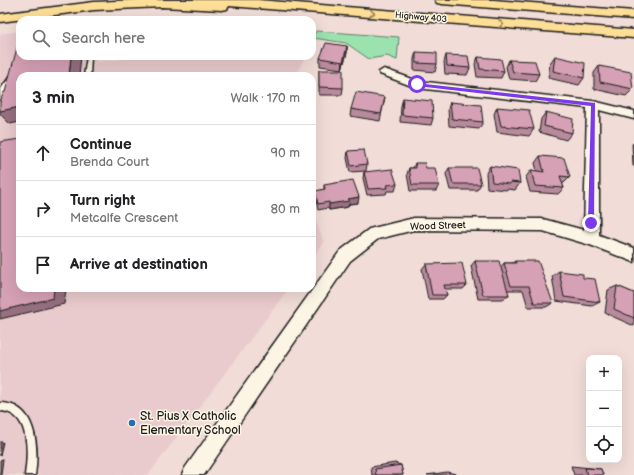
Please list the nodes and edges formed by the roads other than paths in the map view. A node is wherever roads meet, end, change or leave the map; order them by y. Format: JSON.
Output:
{"nodes":[{"id":1,"x":207,"y":0,"type":"edge"},
{"id":2,"x":442,"y":0,"type":"edge"},
{"id":3,"x":297,"y":7,"type":"junction"},
{"id":4,"x":634,"y":15,"type":"edge"},
{"id":5,"x":0,"y":18,"type":"edge"},
{"id":6,"x":634,"y":34,"type":"edge"},
{"id":7,"x":88,"y":60,"type":"edge"},
{"id":8,"x":15,"y":68,"type":"edge"},
{"id":9,"x":87,"y":72,"type":"edge"},
{"id":10,"x":384,"y":72,"type":"dead end"},
{"id":11,"x":2,"y":88,"type":"edge"},
{"id":12,"x":0,"y":98,"type":"edge"},
{"id":13,"x":593,"y":105,"type":"junction"},
{"id":14,"x":634,"y":115,"type":"edge"},
{"id":15,"x":591,"y":239,"type":"junction"},
{"id":16,"x":634,"y":255,"type":"edge"},
{"id":17,"x":0,"y":407,"type":"edge"},
{"id":18,"x":30,"y":475,"type":"edge"},
{"id":19,"x":192,"y":475,"type":"edge"}],
"edges":[{"from":1,"to":3,"type":"highway","name":"Highway 403"},
{"from":2,"to":4,"type":"highway","name":"Highway 403"},
{"from":3,"to":5,"type":"highway"},
{"from":3,"to":6,"type":"highway","name":"Highway 403","one_way":true},
{"from":7,"to":9,"type":"lane"},
{"from":8,"to":11,"type":"lane"},
{"from":10,"to":13,"type":"street"},
{"from":11,"to":12,"type":"lane"},
{"from":13,"to":14,"type":"street"},
{"from":13,"to":15,"type":"street"},
{"from":15,"to":16,"type":"street","name":"Wood Street"},
{"from":15,"to":19,"type":"street","name":"Wood Street"},
{"from":17,"to":18,"type":"lane"}]}
